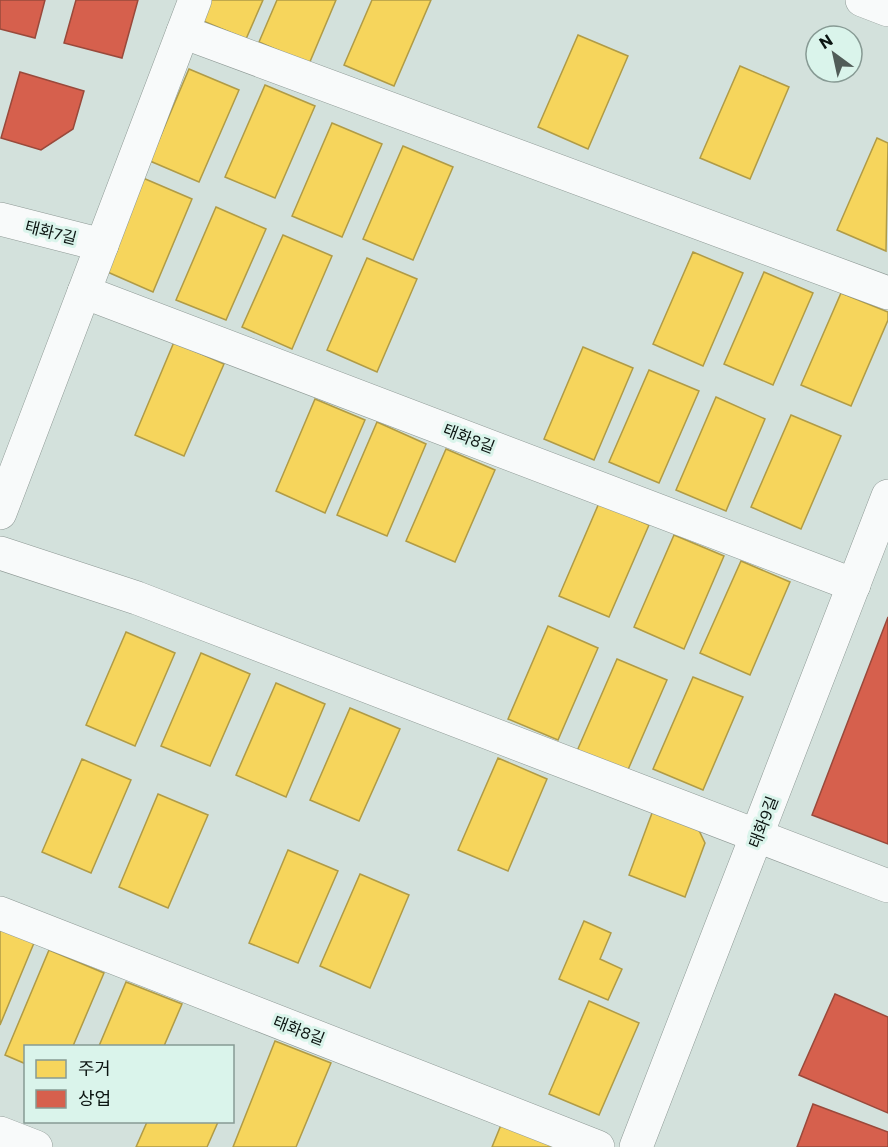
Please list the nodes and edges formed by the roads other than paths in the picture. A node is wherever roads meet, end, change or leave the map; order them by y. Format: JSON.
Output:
{"nodes":[{"id":1,"x":195,"y":0,"type":"edge"},
{"id":2,"x":862,"y":0,"type":"edge"},
{"id":3,"x":888,"y":10,"type":"edge"},
{"id":4,"x":183,"y":32,"type":"junction"},
{"id":5,"x":0,"y":219,"type":"edge"},
{"id":6,"x":102,"y":245,"type":"junction"},
{"id":7,"x":84,"y":292,"type":"junction"},
{"id":8,"x":888,"y":293,"type":"edge"},
{"id":9,"x":888,"y":496,"type":"edge"},
{"id":10,"x":0,"y":513,"type":"edge"},
{"id":11,"x":0,"y":553,"type":"edge"},
{"id":12,"x":854,"y":585,"type":"junction"},
{"id":13,"x":757,"y":837,"type":"junction"},
{"id":14,"x":888,"y":886,"type":"edge"},
{"id":15,"x":0,"y":913,"type":"edge"},
{"id":16,"x":0,"y":1133,"type":"edge"},
{"id":17,"x":36,"y":1147,"type":"edge"},
{"id":18,"x":598,"y":1147,"type":"edge"},
{"id":19,"x":636,"y":1147,"type":"edge"}],
"edges":[{"from":1,"to":4,"type":"street"},
{"from":2,"to":3,"type":"street"},
{"from":4,"to":6,"type":"street"},
{"from":4,"to":8,"type":"street"},
{"from":5,"to":6,"type":"street","name":"태화7길"},
{"from":6,"to":7,"type":"street"},
{"from":7,"to":10,"type":"street"},
{"from":7,"to":12,"type":"street","name":"태화8길"},
{"from":9,"to":12,"type":"street","name":"태화9길"},
{"from":11,"to":13,"type":"street"},
{"from":12,"to":13,"type":"street","name":"태화9길"},
{"from":13,"to":14,"type":"street"},
{"from":13,"to":19,"type":"street","name":"태화9길"},
{"from":15,"to":18,"type":"street","name":"태화8길"},
{"from":16,"to":17,"type":"street"}]}
